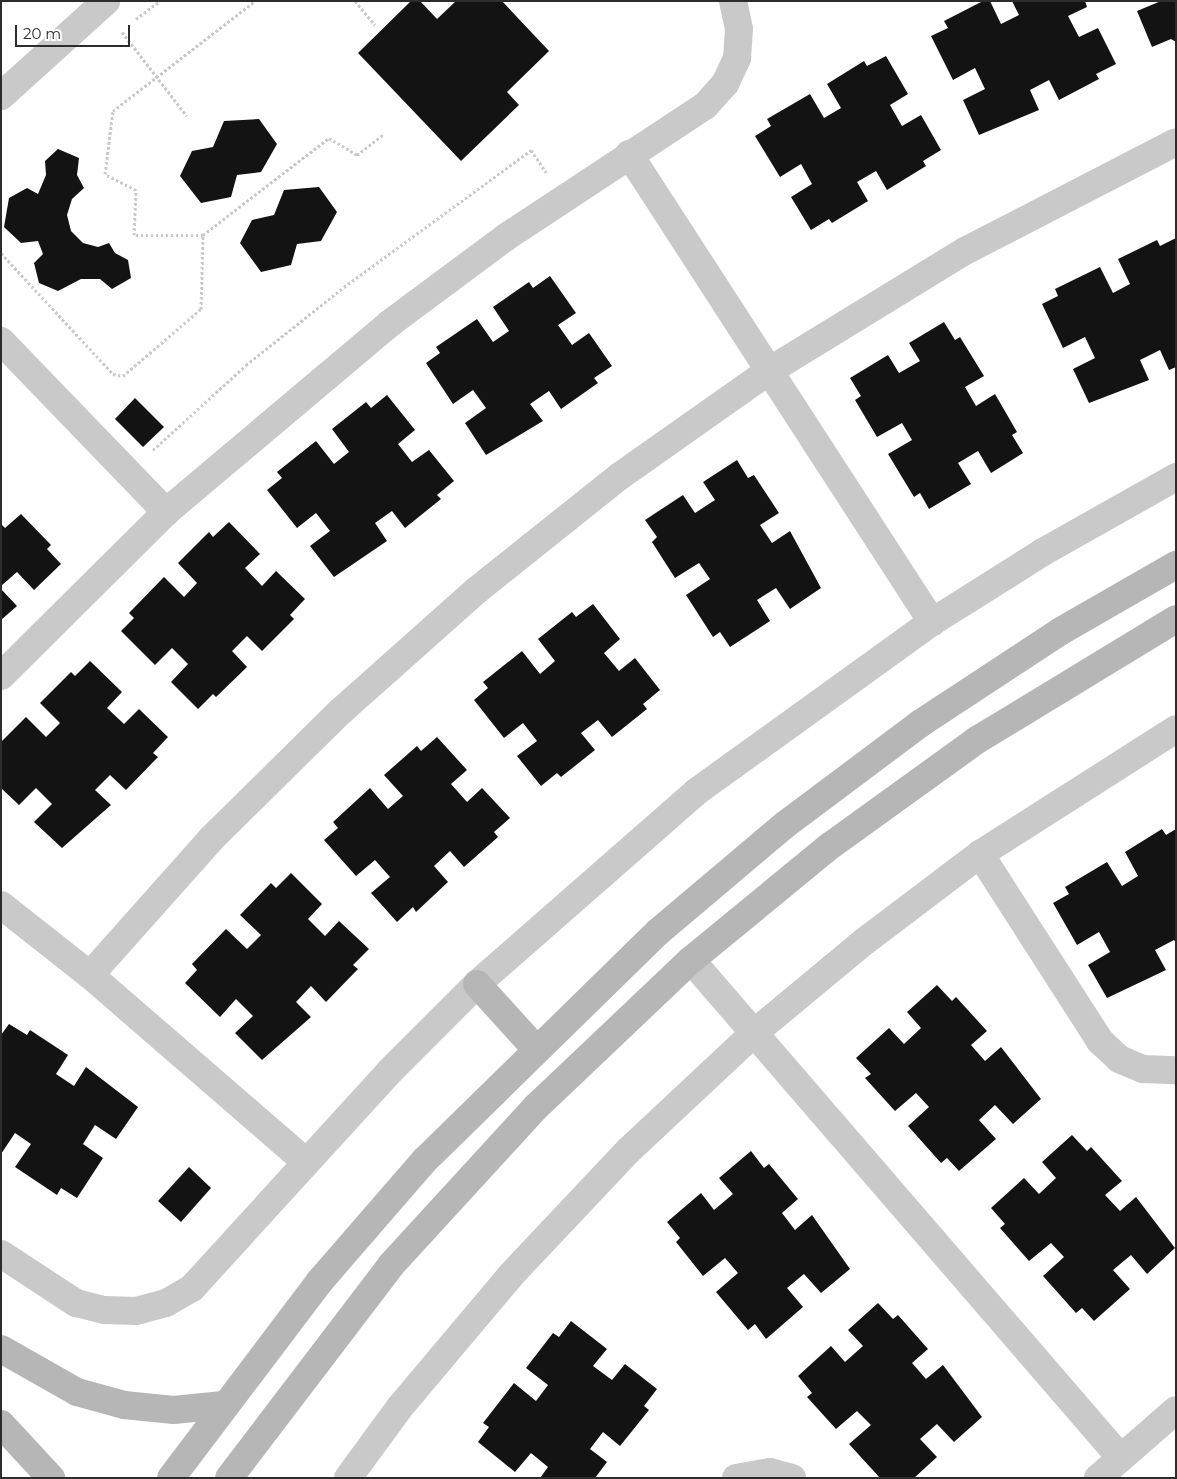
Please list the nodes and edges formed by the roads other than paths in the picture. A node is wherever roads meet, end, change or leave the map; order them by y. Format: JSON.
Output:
{"nodes":[{"id":1,"x":733,"y":1,"type":"edge"},
{"id":2,"x":104,"y":3,"type":"edge"},
{"id":3,"x":1,"y":96,"type":"edge"},
{"id":4,"x":1176,"y":142,"type":"edge"},
{"id":5,"x":629,"y":154,"type":"junction"},
{"id":6,"x":1,"y":341,"type":"edge"},
{"id":7,"x":769,"y":371,"type":"junction"},
{"id":8,"x":1176,"y":477,"type":"edge"},
{"id":9,"x":166,"y":512,"type":"junction"},
{"id":10,"x":1176,"y":565,"type":"edge"},
{"id":11,"x":1176,"y":619,"type":"edge"},
{"id":12,"x":932,"y":622,"type":"junction"},
{"id":13,"x":1,"y":676,"type":"edge"},
{"id":14,"x":1176,"y":729,"type":"edge"},
{"id":15,"x":980,"y":854,"type":"junction"},
{"id":16,"x":1,"y":905,"type":"edge"},
{"id":17,"x":691,"y":960,"type":"junction"},
{"id":18,"x":90,"y":975,"type":"junction"},
{"id":19,"x":477,"y":984,"type":"junction"},
{"id":20,"x":754,"y":1033,"type":"junction"},
{"id":21,"x":535,"y":1048,"type":"junction"},
{"id":22,"x":1176,"y":1070,"type":"edge"},
{"id":23,"x":305,"y":1161,"type":"junction"},
{"id":24,"x":1,"y":1254,"type":"edge"},
{"id":25,"x":1,"y":1349,"type":"edge"},
{"id":26,"x":223,"y":1405,"type":"junction"},
{"id":27,"x":1176,"y":1410,"type":"edge"},
{"id":28,"x":1,"y":1424,"type":"edge"},
{"id":29,"x":1120,"y":1457,"type":"junction"},
{"id":30,"x":51,"y":1478,"type":"edge"},
{"id":31,"x":171,"y":1478,"type":"edge"},
{"id":32,"x":229,"y":1478,"type":"edge"},
{"id":33,"x":348,"y":1478,"type":"edge"},
{"id":34,"x":736,"y":1478,"type":"edge"},
{"id":35,"x":792,"y":1478,"type":"edge"},
{"id":36,"x":1098,"y":1478,"type":"edge"}],
"edges":[{"from":1,"to":5,"type":"street"},
{"from":2,"to":3,"type":"street"},
{"from":4,"to":7,"type":"street"},
{"from":5,"to":7,"type":"street"},
{"from":5,"to":9,"type":"street"},
{"from":6,"to":9,"type":"street"},
{"from":7,"to":12,"type":"street"},
{"from":7,"to":18,"type":"street"},
{"from":8,"to":12,"type":"street"},
{"from":9,"to":13,"type":"street"},
{"from":10,"to":21,"type":"street"},
{"from":11,"to":17,"type":"street"},
{"from":12,"to":19,"type":"street"},
{"from":14,"to":15,"type":"street"},
{"from":15,"to":20,"type":"street"},
{"from":15,"to":22,"type":"street"},
{"from":16,"to":18,"type":"street"},
{"from":17,"to":20,"type":"street"},
{"from":17,"to":32,"type":"street"},
{"from":18,"to":23,"type":"street"},
{"from":19,"to":21,"type":"street"},
{"from":19,"to":23,"type":"street"},
{"from":20,"to":29,"type":"street"},
{"from":20,"to":33,"type":"street"},
{"from":21,"to":26,"type":"street"},
{"from":23,"to":24,"type":"street"},
{"from":25,"to":26,"type":"street"},
{"from":26,"to":31,"type":"street"},
{"from":27,"to":29,"type":"street"},
{"from":28,"to":30,"type":"street"},
{"from":29,"to":36,"type":"street"},
{"from":34,"to":35,"type":"street"}]}
